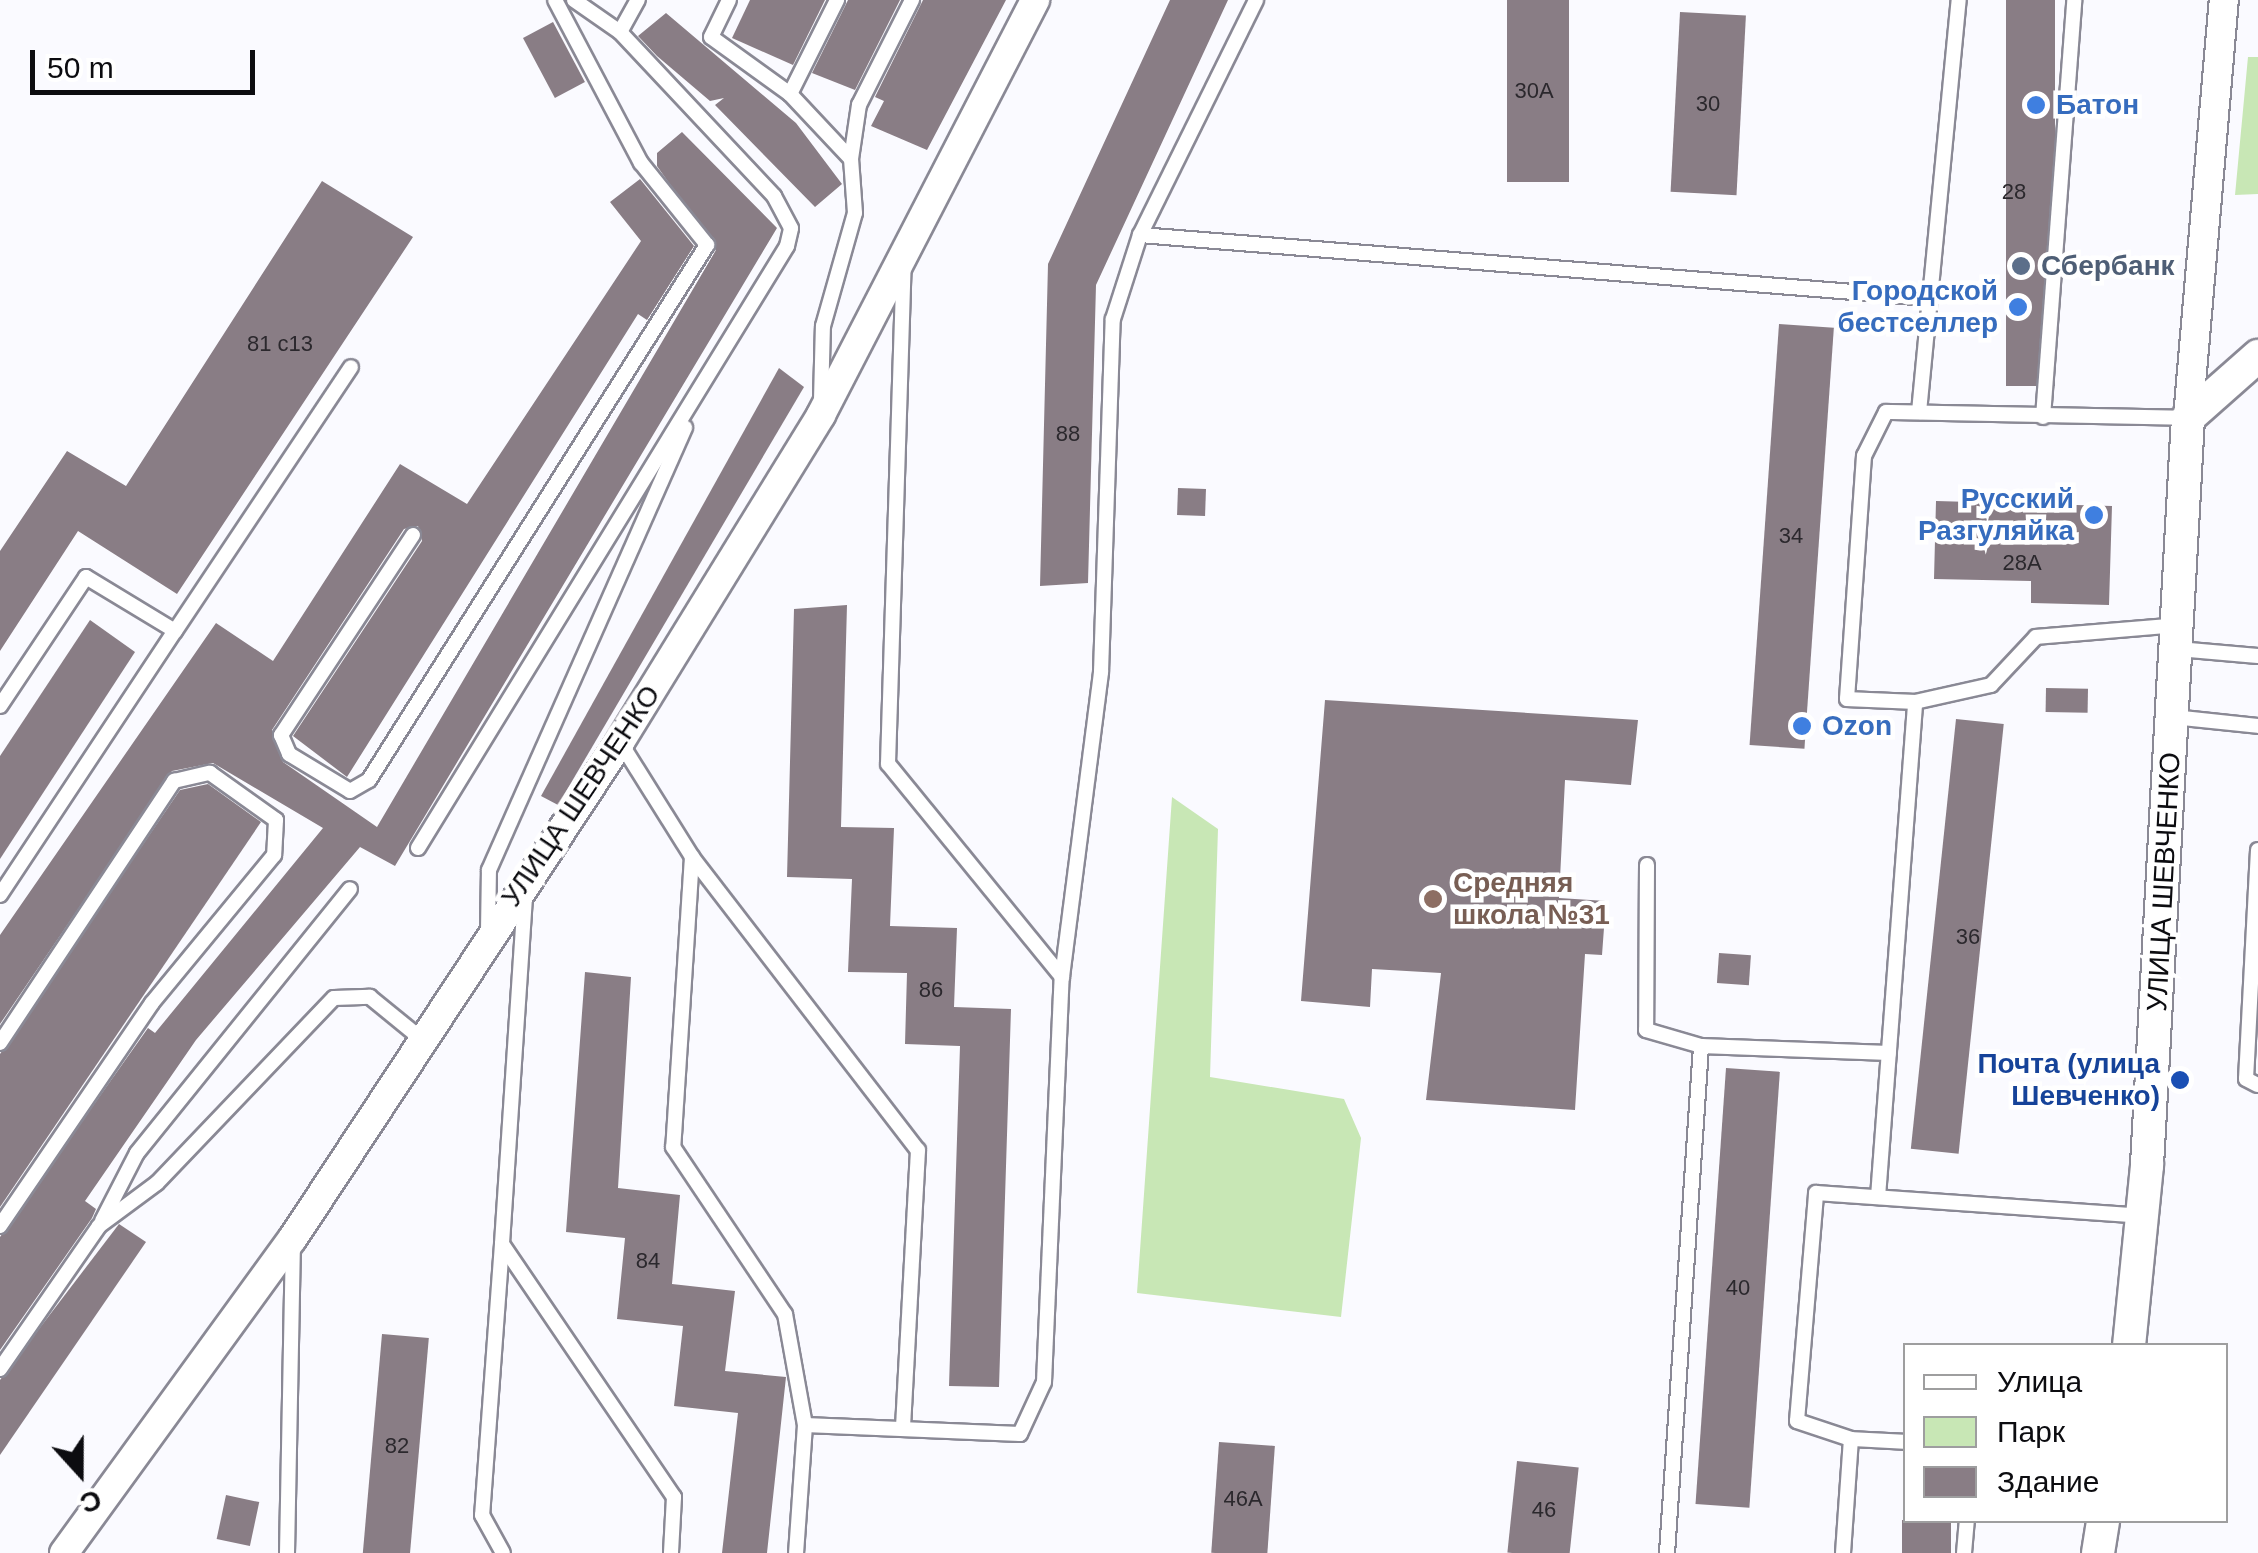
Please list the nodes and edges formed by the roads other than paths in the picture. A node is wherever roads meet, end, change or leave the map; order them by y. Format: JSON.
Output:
{"nodes":[{"id":1,"x":556,"y":0,"type":"edge"},
{"id":2,"x":574,"y":0,"type":"edge"},
{"id":3,"x":638,"y":0,"type":"edge"},
{"id":4,"x":730,"y":0,"type":"edge"},
{"id":5,"x":837,"y":0,"type":"edge"},
{"id":6,"x":912,"y":0,"type":"edge"},
{"id":7,"x":1035,"y":0,"type":"edge"},
{"id":8,"x":1256,"y":0,"type":"edge"},
{"id":9,"x":1959,"y":0,"type":"edge"},
{"id":10,"x":2074,"y":0,"type":"edge"},
{"id":11,"x":2224,"y":0,"type":"edge"},
{"id":12,"x":620,"y":32,"type":"junction"},
{"id":13,"x":790,"y":94,"type":"junction"},
{"id":14,"x":850,"y":159,"type":"junction"},
{"id":15,"x":1140,"y":235,"type":"junction"},
{"id":16,"x":904,"y":257,"type":"junction"},
{"id":17,"x":1928,"y":298,"type":"junction"},
{"id":18,"x":2258,"y":356,"type":"edge"},
{"id":19,"x":351,"y":368,"type":"dead end"},
{"id":20,"x":705,"y":380,"type":"junction"},
{"id":21,"x":1919,"y":412,"type":"junction"},
{"id":22,"x":821,"y":414,"type":"junction"},
{"id":23,"x":2043,"y":417,"type":"junction"},
{"id":24,"x":2188,"y":418,"type":"junction"},
{"id":25,"x":413,"y":535,"type":"dead end"},
{"id":26,"x":175,"y":631,"type":"junction"},
{"id":27,"x":2178,"y":637,"type":"junction"},
{"id":28,"x":2258,"y":656,"type":"edge"},
{"id":29,"x":1915,"y":702,"type":"junction"},
{"id":30,"x":0,"y":706,"type":"edge"},
{"id":31,"x":2173,"y":717,"type":"junction"},
{"id":32,"x":2258,"y":726,"type":"edge"},
{"id":33,"x":620,"y":742,"type":"junction"},
{"id":34,"x":418,"y":848,"type":"dead end"},
{"id":35,"x":2258,"y":850,"type":"edge"},
{"id":36,"x":692,"y":857,"type":"junction"},
{"id":37,"x":1646,"y":865,"type":"dead end"},
{"id":38,"x":350,"y":889,"type":"dead end"},
{"id":39,"x":525,"y":889,"type":"junction"},
{"id":40,"x":0,"y":896,"type":"edge"},
{"id":41,"x":488,"y":930,"type":"junction"},
{"id":42,"x":1062,"y":977,"type":"junction"},
{"id":43,"x":419,"y":1037,"type":"junction"},
{"id":44,"x":0,"y":1042,"type":"edge"},
{"id":45,"x":1701,"y":1046,"type":"junction"},
{"id":46,"x":1888,"y":1053,"type":"junction"},
{"id":47,"x":2258,"y":1085,"type":"edge"},
{"id":48,"x":1878,"y":1197,"type":"junction"},
{"id":49,"x":2142,"y":1216,"type":"junction"},
{"id":50,"x":0,"y":1226,"type":"edge"},
{"id":51,"x":99,"y":1226,"type":"junction"},
{"id":52,"x":293,"y":1238,"type":"junction"},
{"id":53,"x":502,"y":1244,"type":"junction"},
{"id":54,"x":2129,"y":1343,"type":"edge"},
{"id":55,"x":0,"y":1369,"type":"edge"},
{"id":56,"x":805,"y":1425,"type":"junction"},
{"id":57,"x":904,"y":1429,"type":"junction"},
{"id":58,"x":1852,"y":1439,"type":"junction"},
{"id":59,"x":1903,"y":1442,"type":"edge"},
{"id":60,"x":1966,"y":1523,"type":"edge"},
{"id":61,"x":2103,"y":1523,"type":"edge"},
{"id":62,"x":64,"y":1553,"type":"edge"},
{"id":63,"x":287,"y":1553,"type":"edge"},
{"id":64,"x":503,"y":1553,"type":"edge"},
{"id":65,"x":671,"y":1553,"type":"edge"},
{"id":66,"x":796,"y":1553,"type":"edge"},
{"id":67,"x":1667,"y":1553,"type":"edge"},
{"id":68,"x":1843,"y":1553,"type":"edge"},
{"id":69,"x":1964,"y":1553,"type":"edge"},
{"id":70,"x":2098,"y":1553,"type":"edge"}],
"edges":[{"from":1,"to":25,"type":"lane"},
{"from":2,"to":12,"type":"lane"},
{"from":3,"to":12,"type":"lane"},
{"from":4,"to":13,"type":"lane"},
{"from":5,"to":13,"type":"lane"},
{"from":6,"to":14,"type":"lane"},
{"from":7,"to":16,"type":"street","name":"УЛИЦА ШЕВЧЕНКО"},
{"from":8,"to":15,"type":"lane"},
{"from":9,"to":17,"type":"lane"},
{"from":10,"to":23,"type":"lane"},
{"from":11,"to":24,"type":"street","name":"УЛИЦА ШЕВЧЕНКО"},
{"from":12,"to":20,"type":"lane"},
{"from":13,"to":14,"type":"lane"},
{"from":14,"to":22,"type":"lane"},
{"from":15,"to":17,"type":"lane"},
{"from":15,"to":42,"type":"lane"},
{"from":16,"to":22,"type":"street","name":"УЛИЦА ШЕВЧЕНКО"},
{"from":16,"to":42,"type":"lane"},
{"from":17,"to":21,"type":"lane"},
{"from":18,"to":24,"type":"street"},
{"from":19,"to":26,"type":"lane"},
{"from":20,"to":34,"type":"lane"},
{"from":20,"to":41,"type":"lane"},
{"from":21,"to":23,"type":"lane"},
{"from":21,"to":29,"type":"lane"},
{"from":22,"to":33,"type":"street","name":"УЛИЦА ШЕВЧЕНКО"},
{"from":23,"to":24,"type":"lane"},
{"from":24,"to":27,"type":"street","name":"УЛИЦА ШЕВЧЕНКО"},
{"from":26,"to":30,"type":"lane"},
{"from":26,"to":40,"type":"lane"},
{"from":27,"to":28,"type":"lane"},
{"from":27,"to":29,"type":"lane"},
{"from":27,"to":31,"type":"street","name":"УЛИЦА ШЕВЧЕНКО"},
{"from":29,"to":46,"type":"lane"},
{"from":31,"to":32,"type":"lane"},
{"from":31,"to":49,"type":"street","name":"УЛИЦА ШЕВЧЕНКО"},
{"from":33,"to":36,"type":"lane"},
{"from":33,"to":39,"type":"street","name":"УЛИЦА ШЕВЧЕНКО"},
{"from":35,"to":47,"type":"lane"},
{"from":36,"to":56,"type":"lane"},
{"from":36,"to":57,"type":"lane"},
{"from":37,"to":45,"type":"lane"},
{"from":38,"to":51,"type":"lane"},
{"from":39,"to":41,"type":"street","name":"УЛИЦА ШЕВЧЕНКО"},
{"from":39,"to":53,"type":"lane"},
{"from":41,"to":43,"type":"street","name":"УЛИЦА ШЕВЧЕНКО"},
{"from":42,"to":57,"type":"lane"},
{"from":43,"to":51,"type":"lane"},
{"from":43,"to":52,"type":"street","name":"УЛИЦА ШЕВЧЕНКО"},
{"from":44,"to":50,"type":"lane"},
{"from":45,"to":46,"type":"lane"},
{"from":45,"to":67,"type":"lane"},
{"from":46,"to":48,"type":"lane"},
{"from":48,"to":49,"type":"lane"},
{"from":48,"to":58,"type":"lane"},
{"from":49,"to":54,"type":"street","name":"УЛИЦА ШЕВЧЕНКО"},
{"from":51,"to":55,"type":"lane"},
{"from":52,"to":62,"type":"street","name":"УЛИЦА ШЕВЧЕНКО"},
{"from":52,"to":63,"type":"lane"},
{"from":53,"to":64,"type":"lane"},
{"from":53,"to":65,"type":"lane"},
{"from":56,"to":57,"type":"lane"},
{"from":56,"to":66,"type":"lane"},
{"from":58,"to":59,"type":"lane"},
{"from":58,"to":68,"type":"lane"},
{"from":60,"to":69,"type":"lane"},
{"from":61,"to":70,"type":"street"}]}
